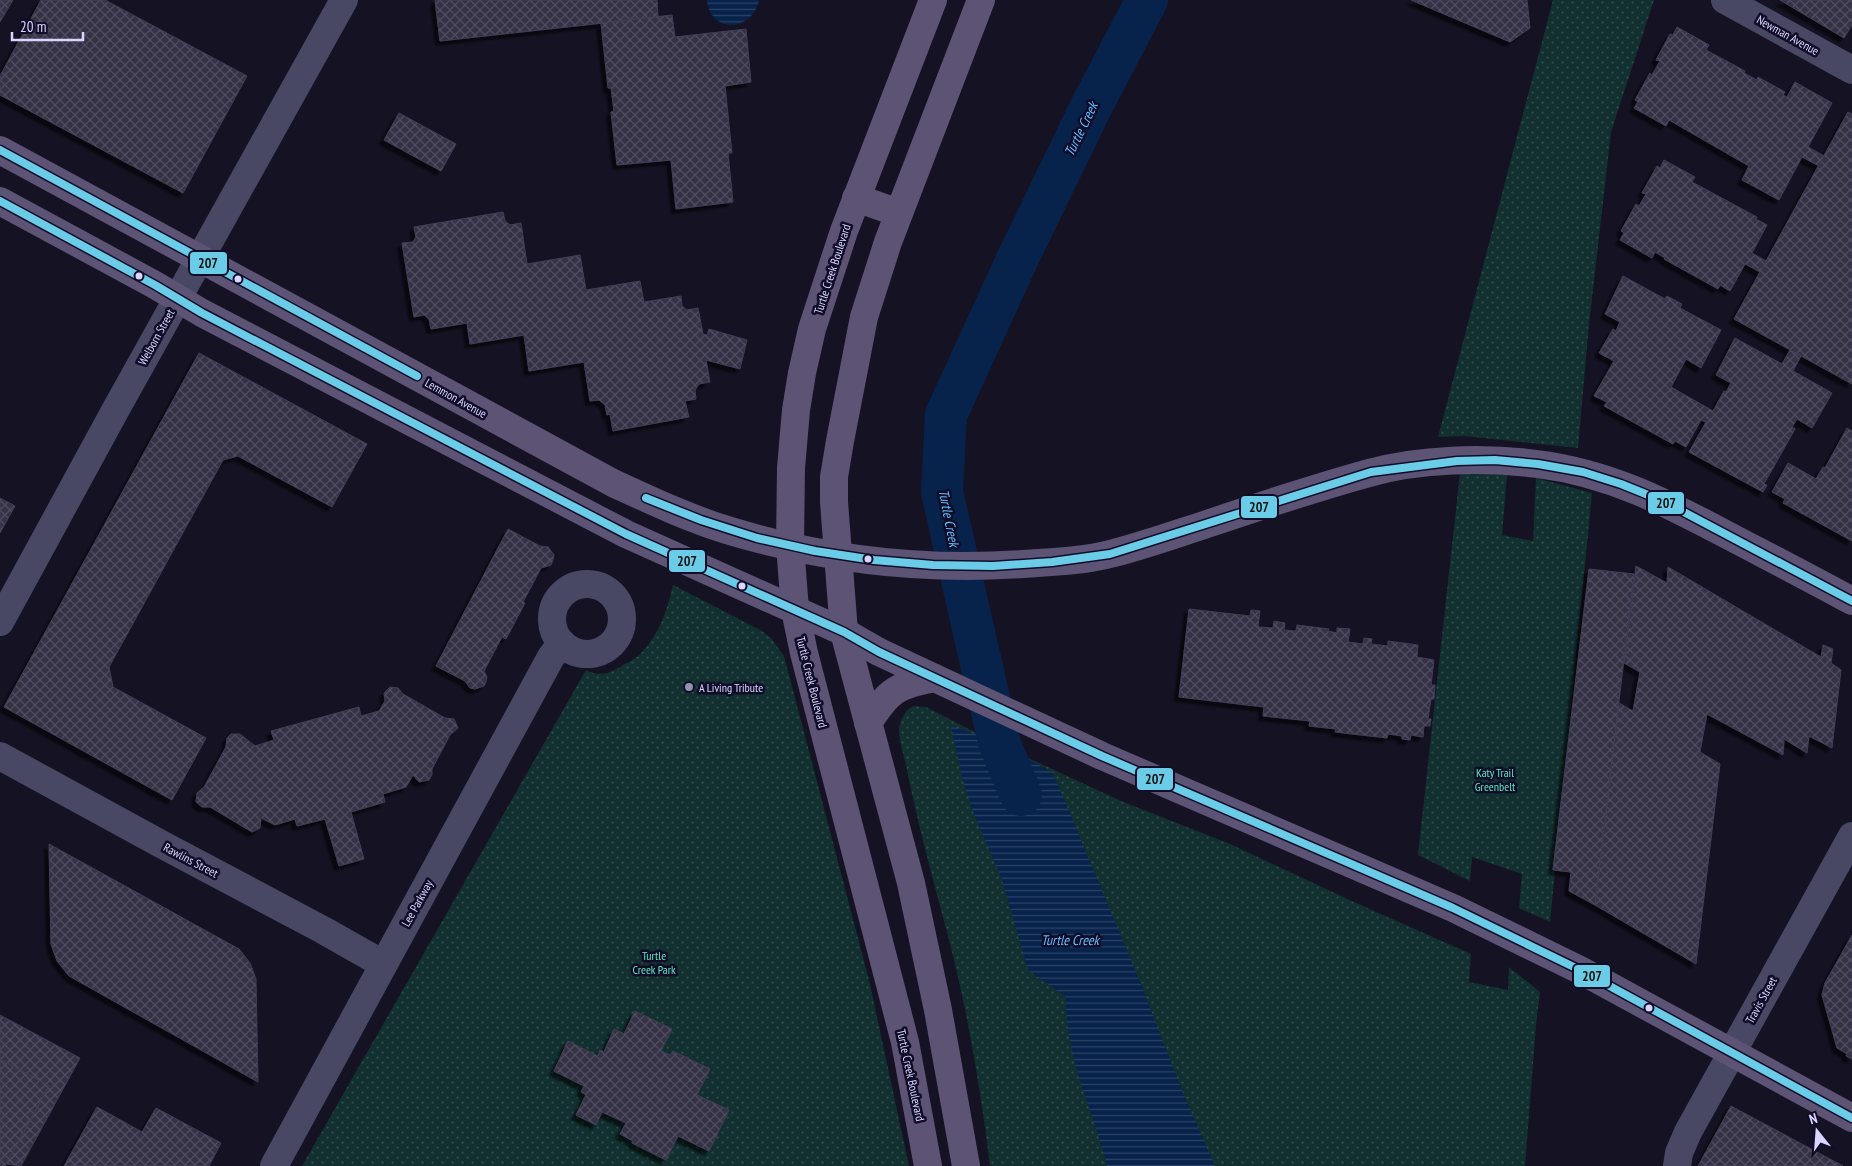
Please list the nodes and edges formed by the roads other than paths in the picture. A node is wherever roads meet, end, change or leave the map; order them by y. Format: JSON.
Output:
{"nodes":[{"id":1,"x":344,"y":0,"type":"edge"},
{"id":2,"x":933,"y":0,"type":"edge"},
{"id":3,"x":981,"y":0,"type":"edge"},
{"id":4,"x":1725,"y":0,"type":"edge"},
{"id":5,"x":1852,"y":70,"type":"edge"},
{"id":6,"x":0,"y":150,"type":"edge"},
{"id":7,"x":856,"y":198,"type":"junction"},
{"id":8,"x":0,"y":201,"type":"edge"},
{"id":9,"x":899,"y":213,"type":"junction"},
{"id":10,"x":200,"y":259,"type":"junction"},
{"id":11,"x":177,"y":299,"type":"junction"},
{"id":12,"x":790,"y":545,"type":"junction"},
{"id":13,"x":837,"y":555,"type":"junction"},
{"id":14,"x":1852,"y":601,"type":"edge"},
{"id":15,"x":795,"y":610,"type":"junction"},
{"id":16,"x":0,"y":622,"type":"edge"},
{"id":17,"x":844,"y":632,"type":"junction"},
{"id":18,"x":562,"y":643,"type":"dead end"},
{"id":19,"x":919,"y":674,"type":"junction"},
{"id":20,"x":868,"y":722,"type":"junction"},
{"id":21,"x":0,"y":756,"type":"edge"},
{"id":22,"x":1852,"y":836,"type":"edge"},
{"id":23,"x":383,"y":964,"type":"junction"},
{"id":24,"x":1732,"y":1052,"type":"junction"},
{"id":25,"x":1852,"y":1118,"type":"edge"},
{"id":26,"x":274,"y":1166,"type":"edge"},
{"id":27,"x":928,"y":1166,"type":"edge"},
{"id":28,"x":966,"y":1166,"type":"edge"},
{"id":29,"x":1677,"y":1166,"type":"edge"}],
"edges":[{"from":1,"to":10,"type":"street","name":"Welborn Street"},
{"from":2,"to":7,"type":"main road","name":"Turtle Creek Boulevard"},
{"from":3,"to":9,"type":"main road"},
{"from":4,"to":5,"type":"street","name":"Newman Avenue"},
{"from":6,"to":10,"type":"main road","name":"Lemmon Avenue"},
{"from":7,"to":9,"type":"main road"},
{"from":7,"to":12,"type":"main road","name":"Turtle Creek Boulevard"},
{"from":8,"to":11,"type":"main road"},
{"from":9,"to":13,"type":"main road"},
{"from":10,"to":11,"type":"street","name":"Welborn Street"},
{"from":10,"to":12,"type":"main road","name":"Lemmon Avenue"},
{"from":11,"to":15,"type":"main road"},
{"from":11,"to":16,"type":"street","name":"Welborn Street"},
{"from":12,"to":13,"type":"main road","name":"Lemmon Avenue"},
{"from":12,"to":15,"type":"main road","name":"Turtle Creek Boulevard"},
{"from":13,"to":14,"type":"main road","name":"Lemmon Avenue"},
{"from":13,"to":17,"type":"main road"},
{"from":15,"to":17,"type":"main road"},
{"from":15,"to":27,"type":"main road","name":"Turtle Creek Boulevard"},
{"from":17,"to":19,"type":"main road"},
{"from":17,"to":20,"type":"main road"},
{"from":18,"to":23,"type":"street","name":"Lee Parkway"},
{"from":19,"to":20,"type":"main road"},
{"from":19,"to":24,"type":"main road"},
{"from":20,"to":28,"type":"main road"},
{"from":21,"to":23,"type":"street","name":"Rawlins Street"},
{"from":22,"to":24,"type":"street","name":"Travis Street"},
{"from":23,"to":26,"type":"street","name":"Lee Parkway"},
{"from":24,"to":25,"type":"main road"},
{"from":24,"to":29,"type":"street","name":"Travis Street"}]}
